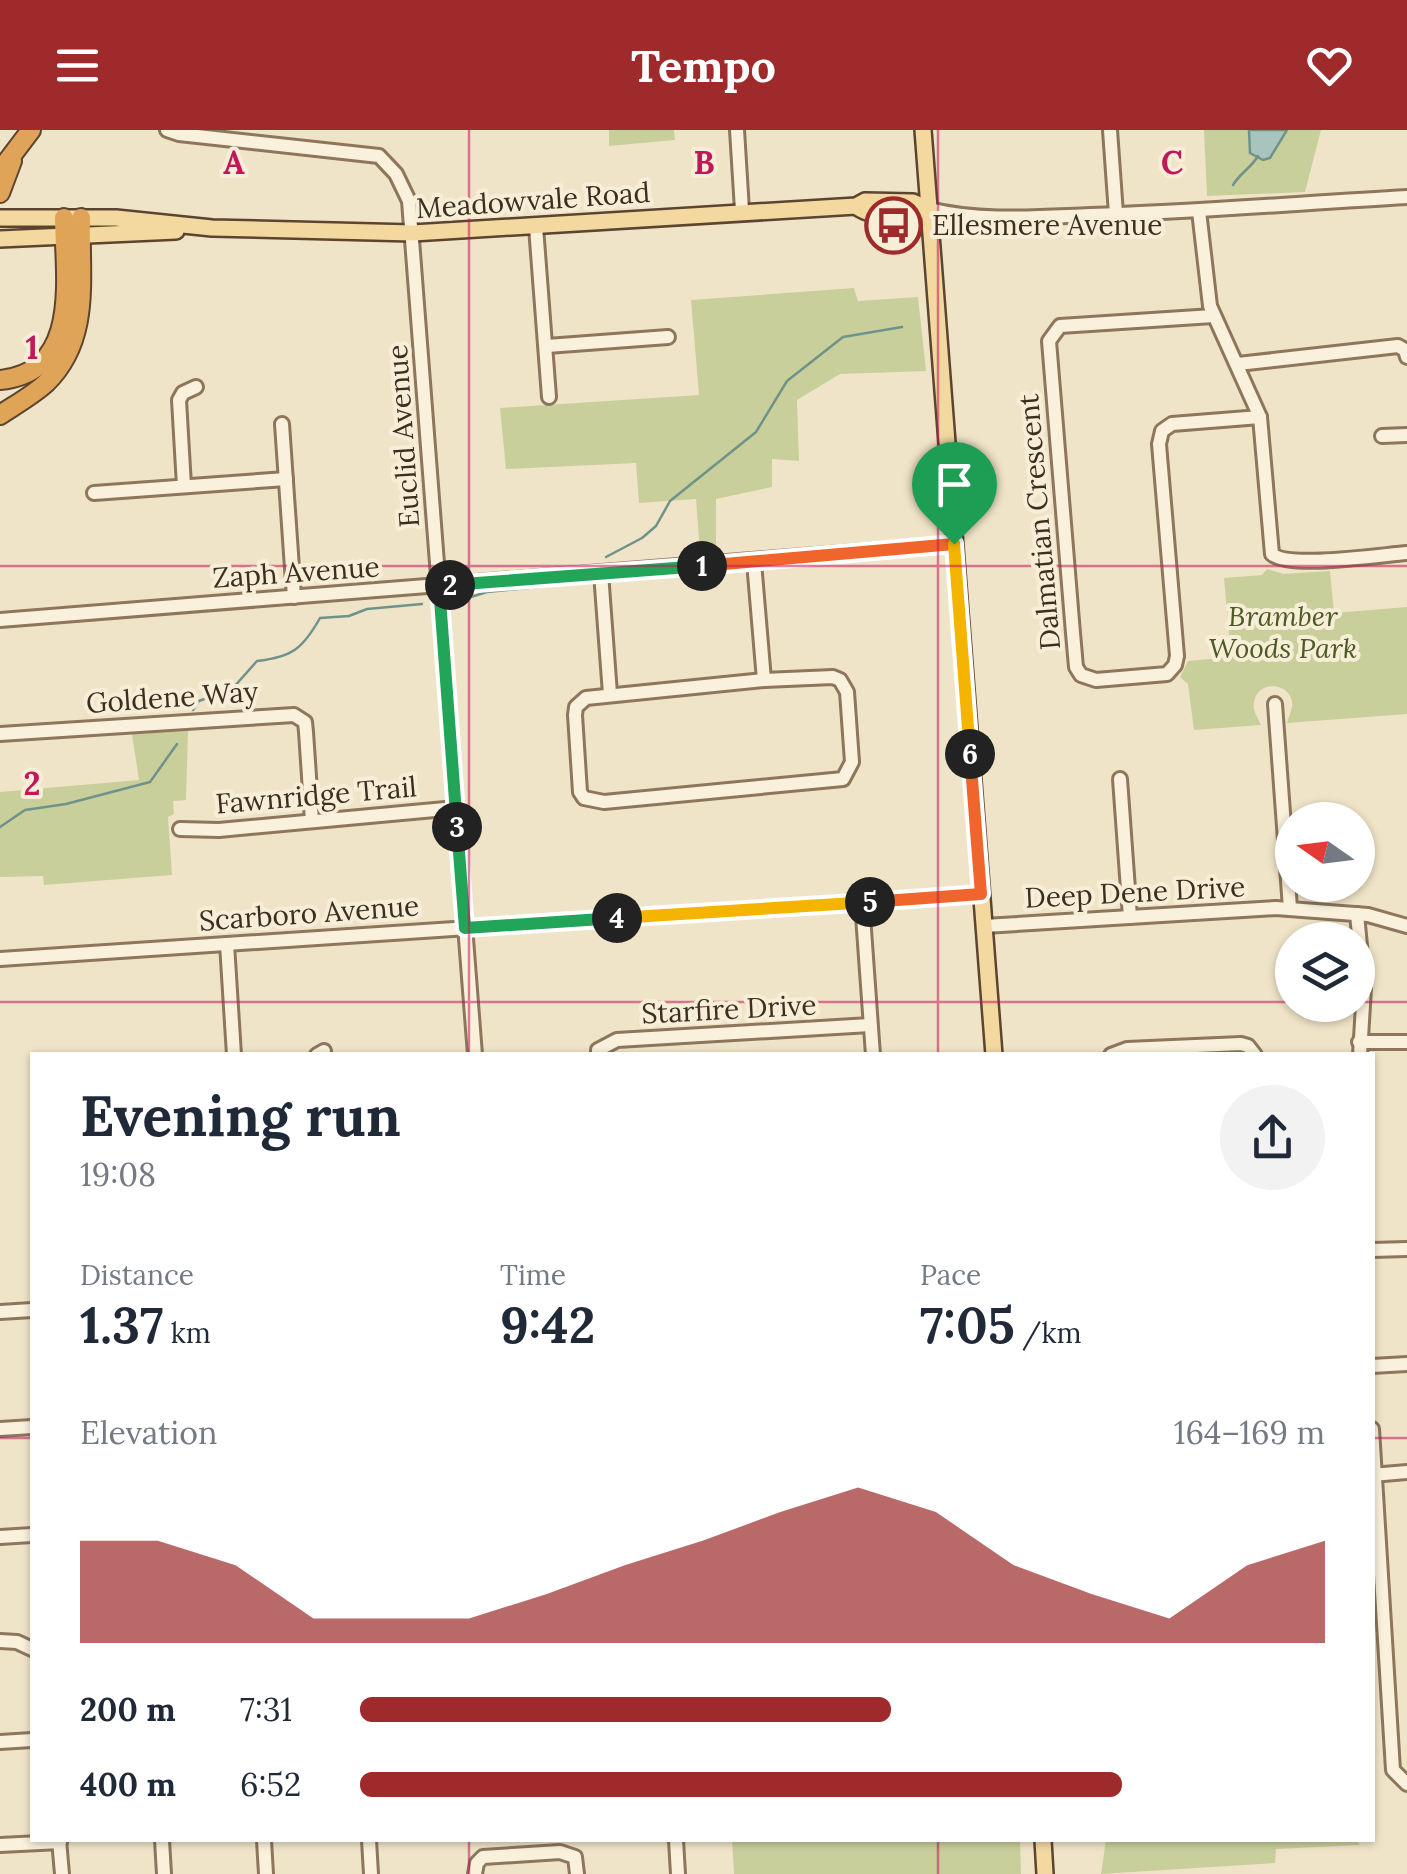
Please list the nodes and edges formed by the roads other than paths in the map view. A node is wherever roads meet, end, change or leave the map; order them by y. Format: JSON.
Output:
{"nodes":[{"id":1,"x":31,"y":130,"type":"edge"},
{"id":2,"x":167,"y":130,"type":"edge"},
{"id":3,"x":736,"y":130,"type":"edge"},
{"id":4,"x":923,"y":130,"type":"edge"},
{"id":5,"x":1110,"y":130,"type":"edge"},
{"id":6,"x":17,"y":148,"type":"junction"},
{"id":7,"x":0,"y":171,"type":"edge"},
{"id":8,"x":0,"y":194,"type":"edge"},
{"id":9,"x":1407,"y":197,"type":"edge"},
{"id":10,"x":925,"y":209,"type":"junction"},
{"id":11,"x":742,"y":210,"type":"junction"},
{"id":12,"x":1199,"y":211,"type":"junction"},
{"id":13,"x":1116,"y":214,"type":"junction"},
{"id":14,"x":4,"y":218,"type":"edge"},
{"id":15,"x":536,"y":227,"type":"junction"},
{"id":16,"x":72,"y":228,"type":"junction"},
{"id":17,"x":413,"y":233,"type":"junction"},
{"id":18,"x":0,"y":239,"type":"edge"},
{"id":19,"x":1214,"y":316,"type":"junction"},
{"id":20,"x":668,"y":337,"type":"dead end"},
{"id":21,"x":547,"y":346,"type":"junction"},
{"id":22,"x":1407,"y":357,"type":"edge"},
{"id":23,"x":1238,"y":364,"type":"junction"},
{"id":24,"x":0,"y":380,"type":"edge"},
{"id":25,"x":196,"y":387,"type":"dead end"},
{"id":26,"x":549,"y":396,"type":"dead end"},
{"id":27,"x":0,"y":414,"type":"edge"},
{"id":28,"x":1260,"y":417,"type":"junction"},
{"id":29,"x":282,"y":424,"type":"dead end"},
{"id":30,"x":1407,"y":435,"type":"edge"},
{"id":31,"x":1382,"y":436,"type":"dead end"},
{"id":32,"x":286,"y":479,"type":"junction"},
{"id":33,"x":184,"y":486,"type":"junction"},
{"id":34,"x":94,"y":492,"type":"dead end"},
{"id":35,"x":954,"y":544,"type":"junction"},
{"id":36,"x":1407,"y":553,"type":"edge"},
{"id":37,"x":754,"y":562,"type":"junction"},
{"id":38,"x":601,"y":573,"type":"junction"},
{"id":39,"x":439,"y":586,"type":"junction"},
{"id":40,"x":294,"y":597,"type":"junction"},
{"id":41,"x":0,"y":620,"type":"edge"},
{"id":42,"x":764,"y":680,"type":"junction"},
{"id":43,"x":610,"y":694,"type":"junction"},
{"id":44,"x":1275,"y":704,"type":"dead end"},
{"id":45,"x":0,"y":734,"type":"edge"},
{"id":46,"x":1120,"y":779,"type":"dead end"},
{"id":47,"x":456,"y":808,"type":"junction"},
{"id":48,"x":312,"y":822,"type":"junction"},
{"id":49,"x":180,"y":829,"type":"dead end"},
{"id":50,"x":981,"y":894,"type":"junction"},
{"id":51,"x":862,"y":902,"type":"junction"},
{"id":52,"x":1290,"y":908,"type":"junction"},
{"id":53,"x":1357,"y":914,"type":"junction"},
{"id":54,"x":1130,"y":916,"type":"junction"},
{"id":55,"x":984,"y":926,"type":"junction"},
{"id":56,"x":1407,"y":926,"type":"edge"},
{"id":57,"x":465,"y":928,"type":"junction"},
{"id":58,"x":227,"y":944,"type":"junction"},
{"id":59,"x":0,"y":959,"type":"edge"},
{"id":60,"x":870,"y":1025,"type":"junction"},
{"id":61,"x":1407,"y":1042,"type":"edge"},
{"id":62,"x":1360,"y":1048,"type":"edge"},
{"id":63,"x":234,"y":1052,"type":"edge"},
{"id":64,"x":475,"y":1052,"type":"edge"},
{"id":65,"x":598,"y":1052,"type":"edge"},
{"id":66,"x":873,"y":1052,"type":"edge"},
{"id":67,"x":994,"y":1052,"type":"edge"},
{"id":68,"x":1118,"y":1052,"type":"edge"},
{"id":69,"x":1253,"y":1052,"type":"edge"},
{"id":70,"x":1407,"y":1249,"type":"edge"},
{"id":71,"x":1375,"y":1250,"type":"edge"},
{"id":72,"x":30,"y":1310,"type":"edge"},
{"id":73,"x":0,"y":1312,"type":"edge"},
{"id":74,"x":1407,"y":1364,"type":"edge"},
{"id":75,"x":1375,"y":1366,"type":"edge"},
{"id":76,"x":30,"y":1428,"type":"edge"},
{"id":77,"x":0,"y":1430,"type":"edge"},
{"id":78,"x":1407,"y":1472,"type":"edge"},
{"id":79,"x":1375,"y":1474,"type":"edge"},
{"id":80,"x":1375,"y":1506,"type":"edge"},
{"id":81,"x":30,"y":1535,"type":"edge"},
{"id":82,"x":0,"y":1537,"type":"edge"},
{"id":83,"x":1378,"y":1600,"type":"edge"},
{"id":84,"x":0,"y":1641,"type":"edge"},
{"id":85,"x":30,"y":1649,"type":"edge"},
{"id":86,"x":1388,"y":1709,"type":"junction"},
{"id":87,"x":1375,"y":1710,"type":"edge"},
{"id":88,"x":30,"y":1740,"type":"edge"},
{"id":89,"x":0,"y":1742,"type":"edge"},
{"id":90,"x":1407,"y":1784,"type":"edge"},
{"id":91,"x":45,"y":1842,"type":"edge"},
{"id":92,"x":60,"y":1842,"type":"edge"},
{"id":93,"x":162,"y":1842,"type":"edge"},
{"id":94,"x":264,"y":1842,"type":"edge"},
{"id":95,"x":368,"y":1842,"type":"edge"},
{"id":96,"x":676,"y":1842,"type":"edge"},
{"id":97,"x":1043,"y":1842,"type":"edge"},
{"id":98,"x":0,"y":1845,"type":"edge"},
{"id":99,"x":62,"y":1874,"type":"edge"},
{"id":100,"x":164,"y":1874,"type":"edge"},
{"id":101,"x":266,"y":1874,"type":"edge"},
{"id":102,"x":371,"y":1874,"type":"edge"},
{"id":103,"x":474,"y":1874,"type":"edge"},
{"id":104,"x":578,"y":1874,"type":"edge"},
{"id":105,"x":678,"y":1874,"type":"edge"},
{"id":106,"x":1045,"y":1874,"type":"edge"}],
"edges":[{"from":1,"to":6,"type":"highway"},
{"from":2,"to":17,"type":"street","name":"Euclid Avenue"},
{"from":3,"to":11,"type":"street"},
{"from":4,"to":10,"type":"main road"},
{"from":5,"to":13,"type":"street"},
{"from":6,"to":7,"type":"highway"},
{"from":6,"to":8,"type":"highway"},
{"from":9,"to":12,"type":"street","name":"Meadowvale Road"},
{"from":10,"to":11,"type":"main road","name":"Meadowvale Road"},
{"from":10,"to":13,"type":"street","name":"Meadowvale Road"},
{"from":10,"to":35,"type":"main road"},
{"from":11,"to":15,"type":"main road","name":"Meadowvale Road"},
{"from":12,"to":13,"type":"street","name":"Meadowvale Road"},
{"from":12,"to":19,"type":"street"},
{"from":14,"to":16,"type":"main road","name":"Meadowvale Road"},
{"from":15,"to":17,"type":"main road","name":"Meadowvale Road"},
{"from":15,"to":21,"type":"street"},
{"from":16,"to":17,"type":"main road","name":"Meadowvale Road"},
{"from":16,"to":18,"type":"main road","name":"Meadowvale Road"},
{"from":16,"to":24,"type":"highway"},
{"from":16,"to":27,"type":"highway"},
{"from":17,"to":39,"type":"street","name":"Euclid Avenue"},
{"from":19,"to":23,"type":"street"},
{"from":19,"to":28,"type":"street","name":"Dalmatian Crescent"},
{"from":20,"to":21,"type":"street"},
{"from":21,"to":26,"type":"street"},
{"from":22,"to":23,"type":"street"},
{"from":23,"to":28,"type":"street"},
{"from":25,"to":33,"type":"street"},
{"from":28,"to":36,"type":"street"},
{"from":29,"to":32,"type":"street"},
{"from":30,"to":31,"type":"street"},
{"from":32,"to":33,"type":"street"},
{"from":32,"to":40,"type":"street"},
{"from":33,"to":34,"type":"street"},
{"from":35,"to":37,"type":"street","name":"Zaph Avenue"},
{"from":35,"to":50,"type":"main road"},
{"from":37,"to":38,"type":"street","name":"Zaph Avenue"},
{"from":37,"to":42,"type":"street"},
{"from":38,"to":39,"type":"street","name":"Zaph Avenue"},
{"from":38,"to":43,"type":"street"},
{"from":39,"to":40,"type":"street","name":"Zaph Avenue"},
{"from":39,"to":47,"type":"street","name":"Euclid Avenue"},
{"from":40,"to":41,"type":"street","name":"Zaph Avenue"},
{"from":42,"to":43,"type":"street"},
{"from":42,"to":43,"type":"street"},
{"from":44,"to":52,"type":"street"},
{"from":45,"to":48,"type":"street","name":"Goldene Way"},
{"from":46,"to":54,"type":"street"},
{"from":47,"to":48,"type":"street","name":"Fawnridge Trail"},
{"from":47,"to":57,"type":"street","name":"Euclid Avenue"},
{"from":48,"to":49,"type":"street","name":"Fawnridge Trail"},
{"from":50,"to":51,"type":"street","name":"Scarboro Avenue"},
{"from":50,"to":55,"type":"main road"},
{"from":51,"to":57,"type":"street","name":"Scarboro Avenue"},
{"from":51,"to":60,"type":"street"},
{"from":52,"to":53,"type":"street","name":"Deep Dene Drive"},
{"from":52,"to":54,"type":"street","name":"Deep Dene Drive"},
{"from":53,"to":56,"type":"street","name":"Deep Dene Drive"},
{"from":53,"to":62,"type":"street"},
{"from":54,"to":55,"type":"street","name":"Deep Dene Drive"},
{"from":55,"to":67,"type":"main road"},
{"from":57,"to":58,"type":"street","name":"Scarboro Avenue"},
{"from":57,"to":64,"type":"street","name":"Euclid Avenue"},
{"from":58,"to":59,"type":"street","name":"Scarboro Avenue"},
{"from":58,"to":63,"type":"street"},
{"from":60,"to":65,"type":"street","name":"Starfire Drive"},
{"from":60,"to":66,"type":"street"},
{"from":61,"to":62,"type":"street"},
{"from":68,"to":69,"type":"street"},
{"from":70,"to":71,"type":"street"},
{"from":72,"to":73,"type":"street"},
{"from":74,"to":75,"type":"street"},
{"from":76,"to":77,"type":"street"},
{"from":78,"to":79,"type":"street"},
{"from":80,"to":83,"type":"street"},
{"from":81,"to":82,"type":"street"},
{"from":83,"to":86,"type":"street"},
{"from":84,"to":85,"type":"street"},
{"from":86,"to":87,"type":"street"},
{"from":86,"to":90,"type":"street"},
{"from":88,"to":89,"type":"street"},
{"from":91,"to":98,"type":"street"},
{"from":92,"to":99,"type":"street"},
{"from":93,"to":100,"type":"street"},
{"from":94,"to":101,"type":"street"},
{"from":95,"to":102,"type":"street"},
{"from":96,"to":105,"type":"street"},
{"from":97,"to":106,"type":"main road"},
{"from":103,"to":104,"type":"street"}]}
